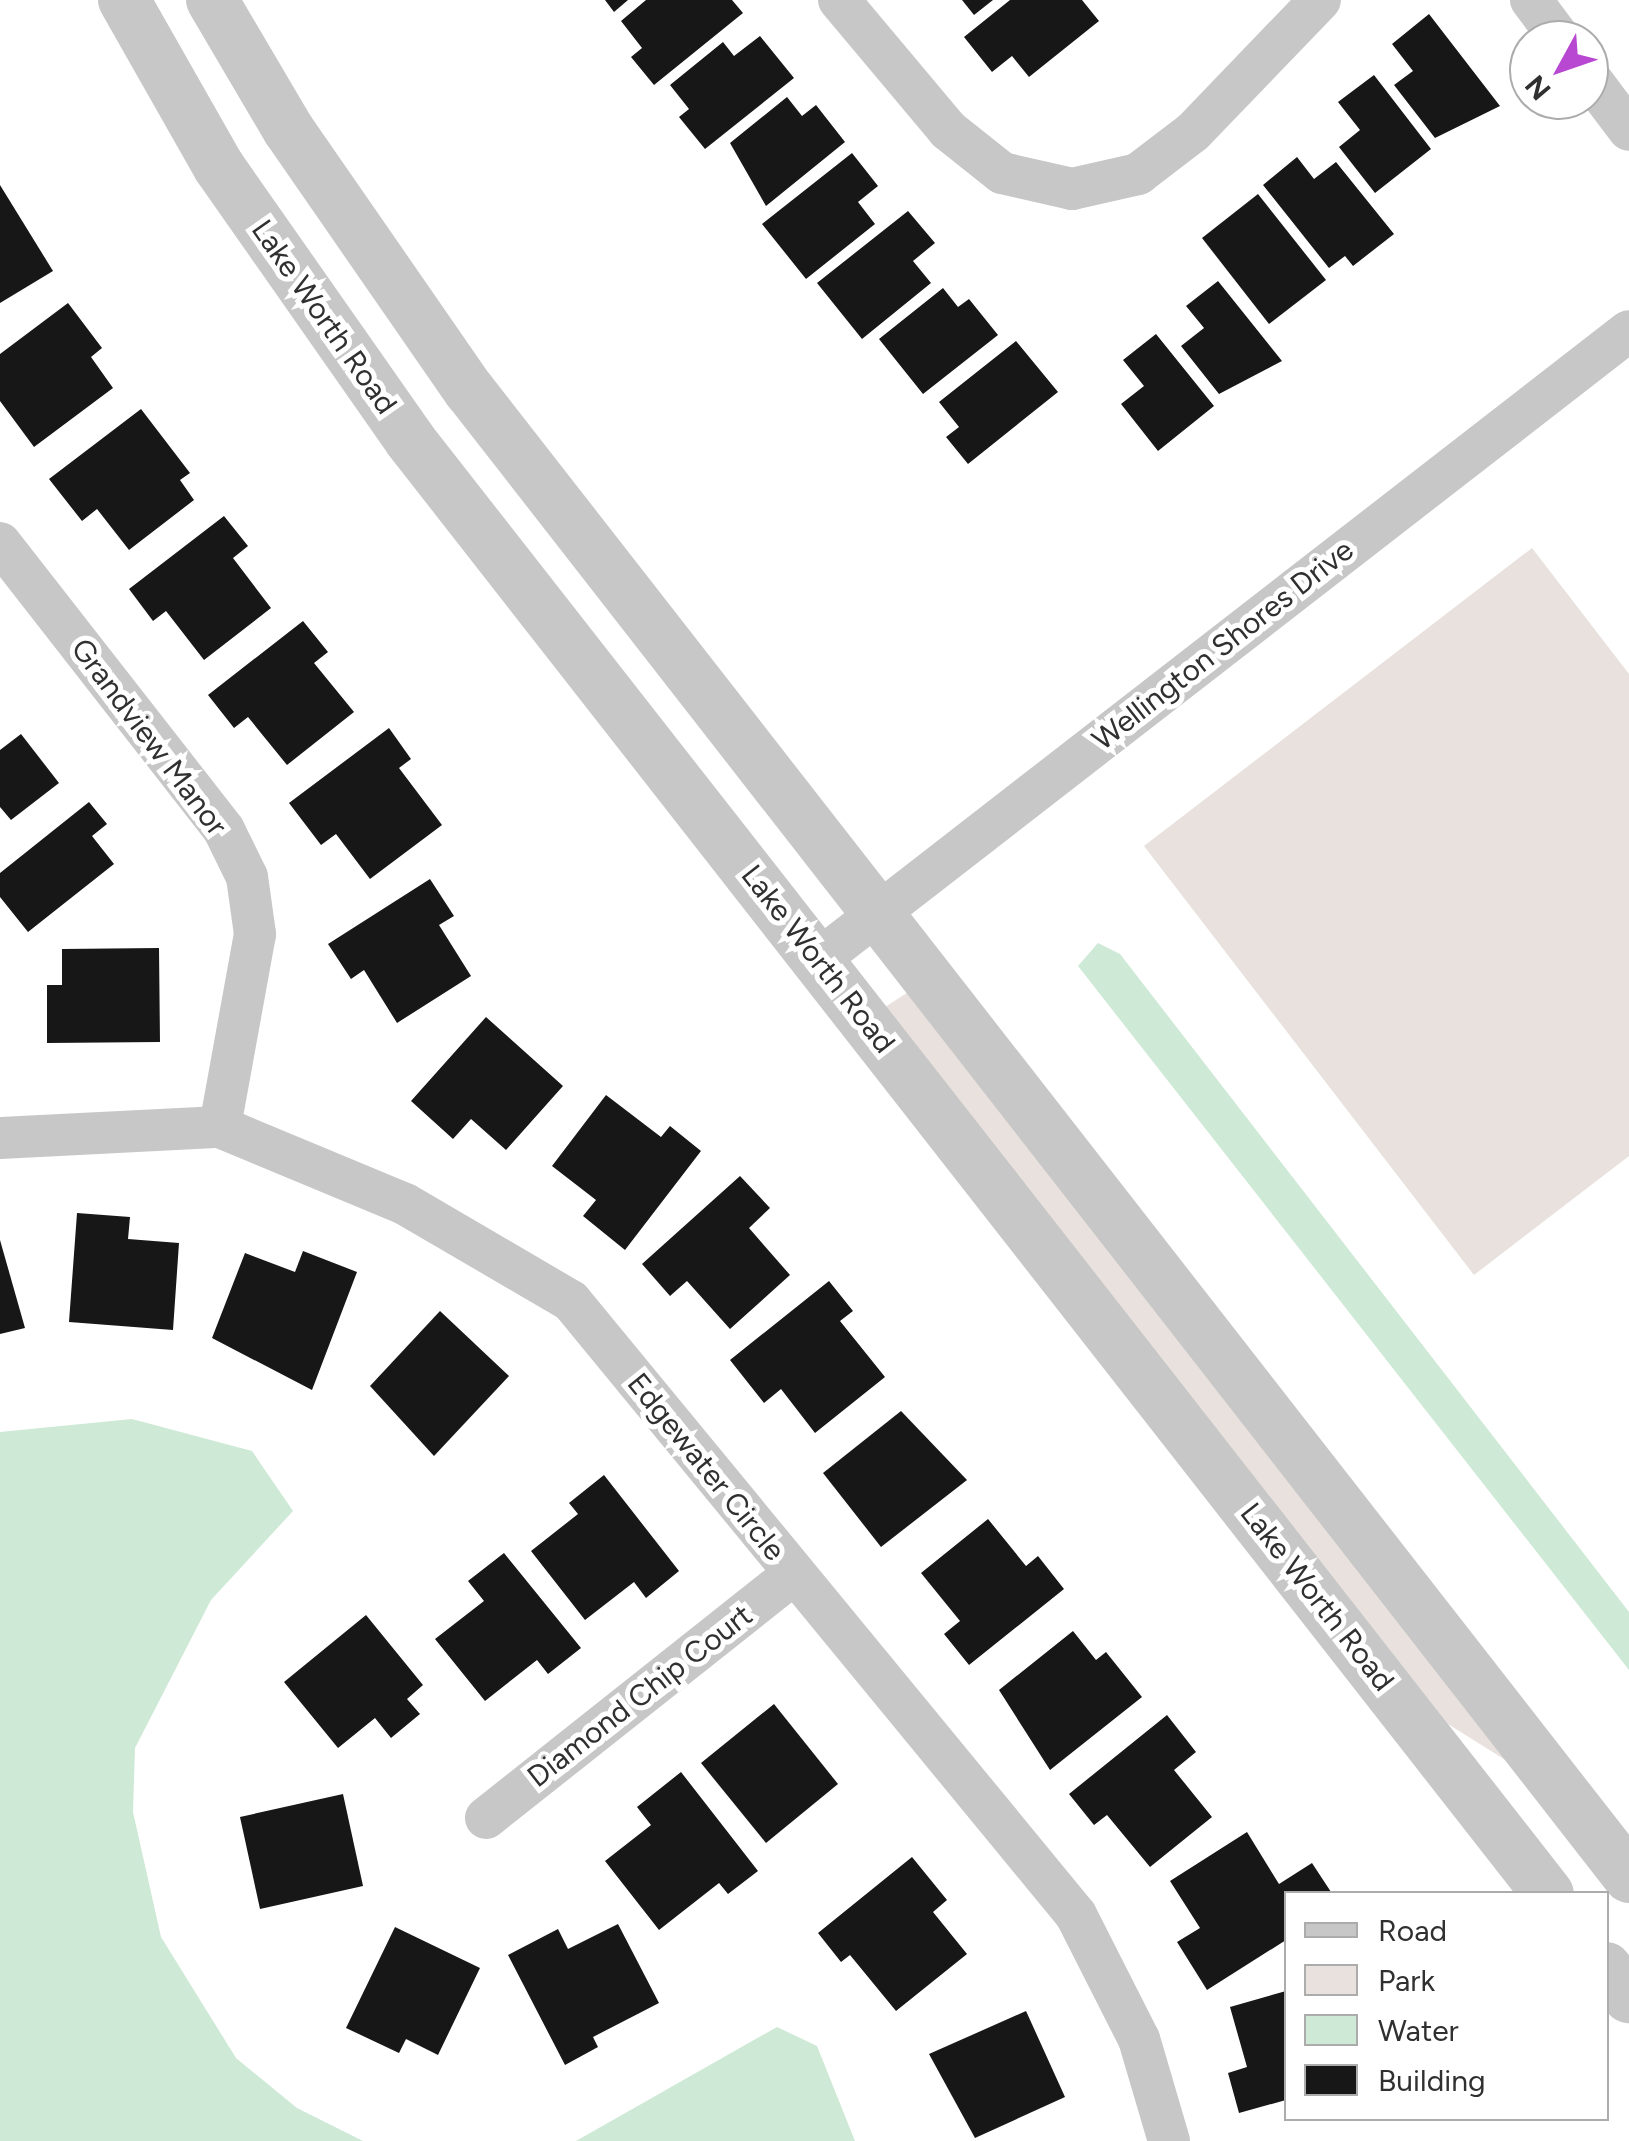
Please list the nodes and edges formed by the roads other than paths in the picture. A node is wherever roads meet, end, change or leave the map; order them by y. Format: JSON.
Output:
{"nodes":[{"id":1,"x":124,"y":0,"type":"edge"},
{"id":2,"x":212,"y":0,"type":"edge"},
{"id":3,"x":839,"y":0,"type":"edge"},
{"id":4,"x":1320,"y":0,"type":"edge"},
{"id":5,"x":1609,"y":104,"type":"edge"},
{"id":6,"x":1629,"y":130,"type":"edge"},
{"id":7,"x":1629,"y":331,"type":"edge"},
{"id":8,"x":0,"y":543,"type":"edge"},
{"id":9,"x":876,"y":914,"type":"junction"},
{"id":10,"x":818,"y":960,"type":"junction"},
{"id":11,"x":220,"y":1127,"type":"junction"},
{"id":12,"x":0,"y":1138,"type":"edge"},
{"id":13,"x":794,"y":1574,"type":"junction"},
{"id":14,"x":486,"y":1818,"type":"dead end"},
{"id":15,"x":1629,"y":1877,"type":"edge"},
{"id":16,"x":1546,"y":1891,"type":"edge"},
{"id":17,"x":1609,"y":1972,"type":"edge"},
{"id":18,"x":1629,"y":1996,"type":"edge"},
{"id":19,"x":1169,"y":2141,"type":"edge"}],
"edges":[{"from":1,"to":10,"type":"street","name":"Lake Worth Road"},
{"from":2,"to":9,"type":"street"},
{"from":3,"to":4,"type":"street"},
{"from":5,"to":6,"type":"street"},
{"from":7,"to":9,"type":"street","name":"Wellington Shores Drive"},
{"from":8,"to":11,"type":"street","name":"Grandview Manor"},
{"from":9,"to":10,"type":"street","name":"Wellington Shores Drive"},
{"from":9,"to":15,"type":"street"},
{"from":10,"to":16,"type":"street","name":"Lake Worth Road"},
{"from":11,"to":12,"type":"street","name":"Edgewater Circle"},
{"from":11,"to":13,"type":"street","name":"Edgewater Circle"},
{"from":13,"to":14,"type":"street","name":"Diamond Chip Court"},
{"from":13,"to":19,"type":"street","name":"Edgewater Circle"},
{"from":17,"to":18,"type":"street"}]}
